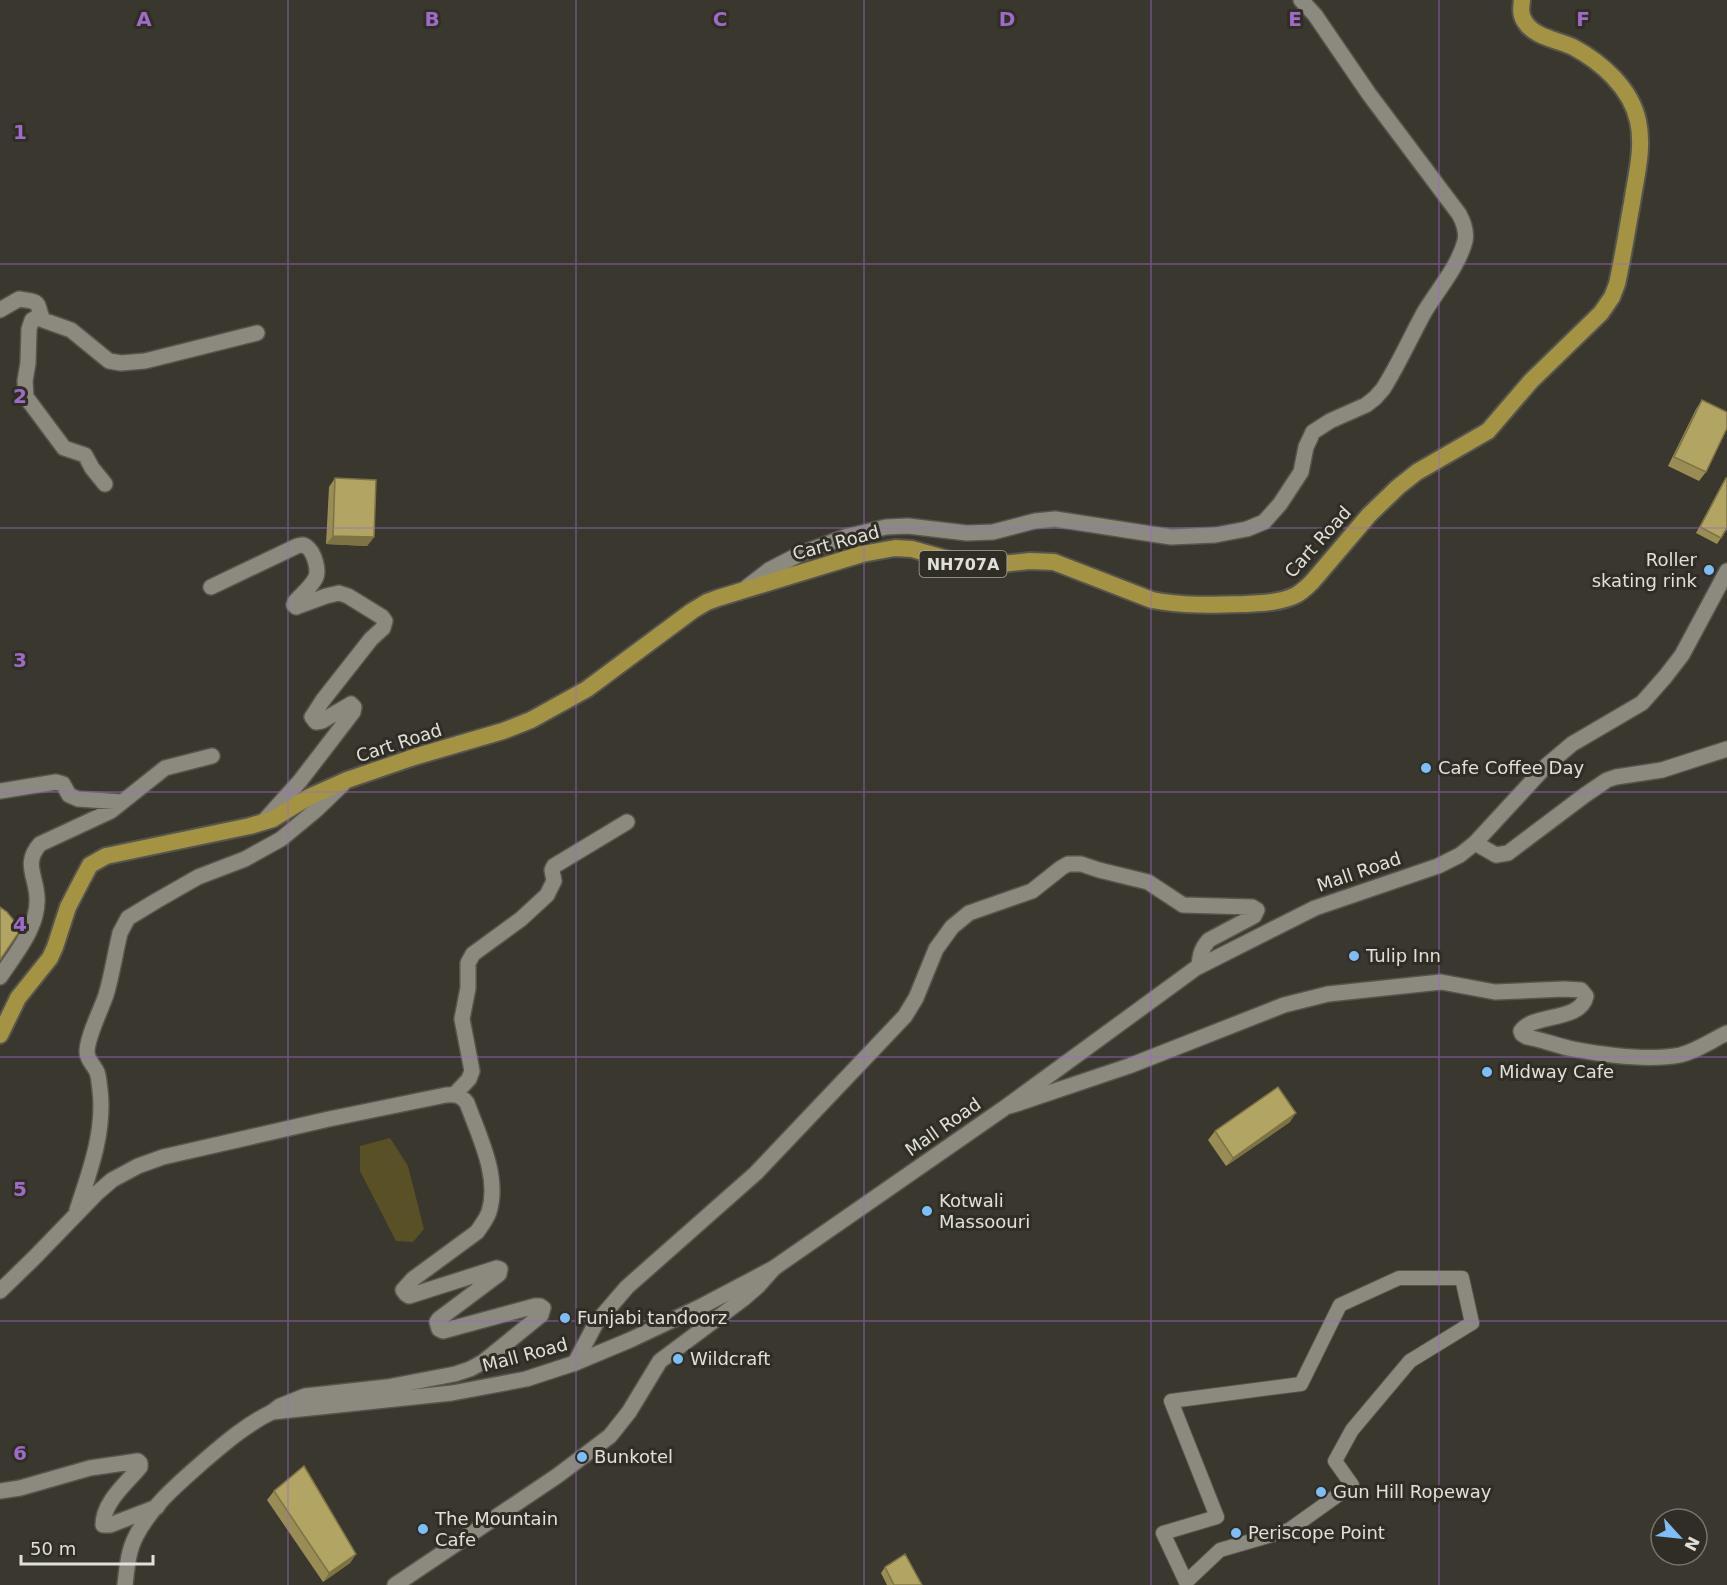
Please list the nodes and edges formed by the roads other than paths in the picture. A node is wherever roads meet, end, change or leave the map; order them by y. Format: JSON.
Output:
{"nodes":[{"id":1,"x":1300,"y":0,"type":"edge"},
{"id":2,"x":1522,"y":0,"type":"edge"},
{"id":3,"x":0,"y":310,"type":"edge"},
{"id":4,"x":41,"y":315,"type":"junction"},
{"id":5,"x":257,"y":333,"type":"dead end"},
{"id":6,"x":105,"y":484,"type":"dead end"},
{"id":7,"x":1727,"y":571,"type":"edge"},
{"id":8,"x":211,"y":587,"type":"dead end"},
{"id":9,"x":744,"y":589,"type":"junction"},
{"id":10,"x":1727,"y":749,"type":"edge"},
{"id":11,"x":212,"y":756,"type":"dead end"},
{"id":12,"x":347,"y":780,"type":"junction"},
{"id":13,"x":0,"y":791,"type":"edge"},
{"id":14,"x":122,"y":802,"type":"junction"},
{"id":15,"x":264,"y":821,"type":"junction"},
{"id":16,"x":627,"y":822,"type":"dead end"},
{"id":17,"x":1475,"y":843,"type":"junction"},
{"id":18,"x":1199,"y":966,"type":"junction"},
{"id":19,"x":0,"y":977,"type":"edge"},
{"id":20,"x":1727,"y":1033,"type":"edge"},
{"id":21,"x":0,"y":1035,"type":"edge"},
{"id":22,"x":455,"y":1094,"type":"junction"},
{"id":23,"x":1004,"y":1109,"type":"junction"},
{"id":24,"x":76,"y":1216,"type":"junction"},
{"id":25,"x":774,"y":1268,"type":"junction"},
{"id":26,"x":0,"y":1291,"type":"edge"},
{"id":27,"x":575,"y":1363,"type":"junction"},
{"id":28,"x":1301,"y":1384,"type":"joint"},
{"id":29,"x":272,"y":1412,"type":"junction"},
{"id":30,"x":0,"y":1491,"type":"edge"},
{"id":31,"x":157,"y":1507,"type":"junction"},
{"id":32,"x":125,"y":1585,"type":"edge"},
{"id":33,"x":395,"y":1585,"type":"edge"}],
"edges":[{"from":1,"to":9,"type":"street"},
{"from":2,"to":9,"type":"highway","name":"Cart Road","number":"NH707A"},
{"from":3,"to":4,"type":"street"},
{"from":4,"to":5,"type":"street"},
{"from":4,"to":6,"type":"street"},
{"from":7,"to":17,"type":"street","name":"Mall Road"},
{"from":8,"to":15,"type":"street"},
{"from":9,"to":12,"type":"highway","name":"Cart Road","number":"NH707A"},
{"from":10,"to":17,"type":"street"},
{"from":11,"to":14,"type":"street"},
{"from":12,"to":15,"type":"highway","name":"Cart Road","number":"NH707A"},
{"from":12,"to":24,"type":"street"},
{"from":13,"to":14,"type":"street"},
{"from":14,"to":19,"type":"street"},
{"from":15,"to":21,"type":"highway","name":"Cart Road","number":"NH707A"},
{"from":16,"to":22,"type":"street"},
{"from":17,"to":18,"type":"street","name":"Mall Road"},
{"from":18,"to":23,"type":"street","name":"Mall Road"},
{"from":18,"to":27,"type":"street"},
{"from":20,"to":23,"type":"street"},
{"from":22,"to":24,"type":"street"},
{"from":22,"to":29,"type":"street"},
{"from":23,"to":25,"type":"street","name":"Mall Road"},
{"from":24,"to":26,"type":"street"},
{"from":25,"to":27,"type":"street","name":"Mall Road"},
{"from":25,"to":33,"type":"street"},
{"from":27,"to":29,"type":"street","name":"Mall Road"},
{"from":28,"to":28,"type":"street"},
{"from":29,"to":31,"type":"street","name":"Mall Road"},
{"from":30,"to":31,"type":"street"},
{"from":31,"to":32,"type":"street","name":"Mall Road"}]}
